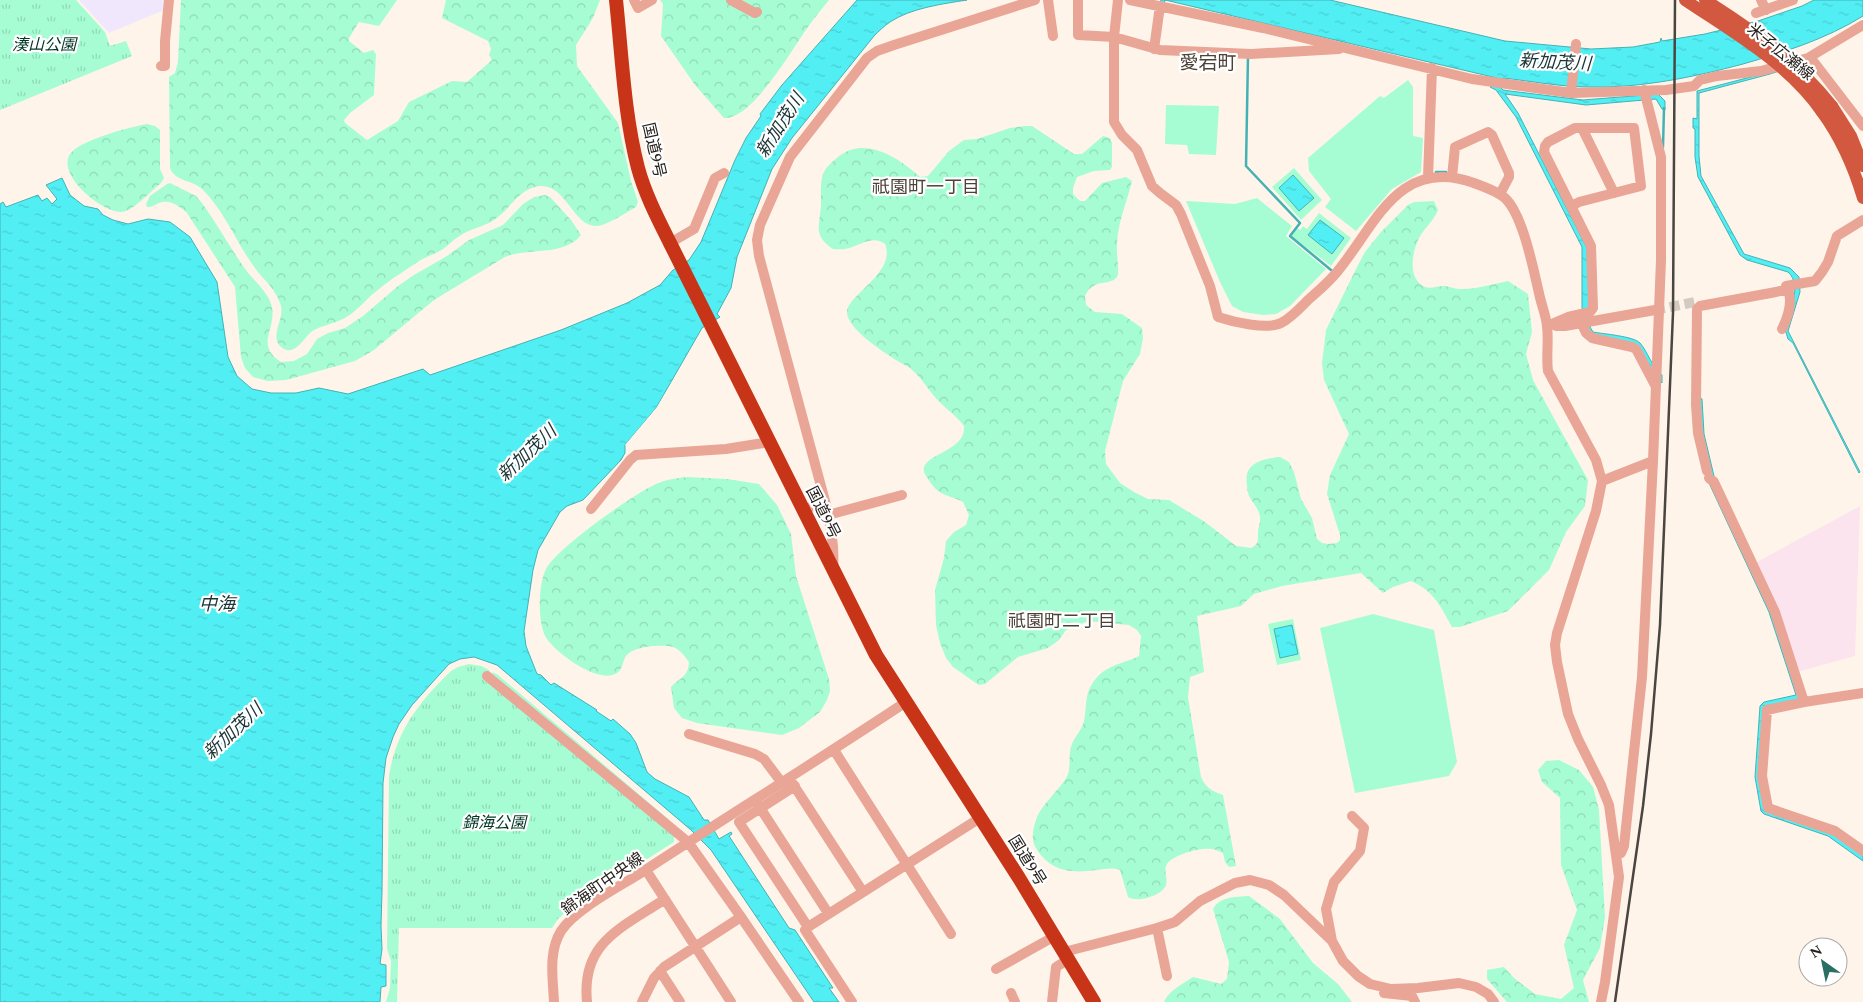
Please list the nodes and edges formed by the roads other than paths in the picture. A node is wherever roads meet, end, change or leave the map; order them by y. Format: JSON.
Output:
{"nodes":[{"id":1,"x":169,"y":0,"type":"edge"},
{"id":2,"x":616,"y":0,"type":"edge"},
{"id":3,"x":634,"y":0,"type":"edge"},
{"id":4,"x":652,"y":0,"type":"edge"},
{"id":5,"x":731,"y":0,"type":"edge"},
{"id":6,"x":1035,"y":0,"type":"edge"},
{"id":7,"x":1048,"y":0,"type":"edge"},
{"id":8,"x":1078,"y":0,"type":"edge"},
{"id":9,"x":1118,"y":0,"type":"edge"},
{"id":10,"x":1130,"y":0,"type":"edge"},
{"id":11,"x":1685,"y":0,"type":"edge"},
{"id":12,"x":1706,"y":0,"type":"edge"},
{"id":13,"x":1761,"y":0,"type":"edge"},
{"id":14,"x":1793,"y":0,"type":"edge"},
{"id":15,"x":1160,"y":6,"type":"junction"},
{"id":16,"x":757,"y":12,"type":"dead end"},
{"id":17,"x":1863,"y":25,"type":"edge"},
{"id":18,"x":1053,"y":36,"type":"dead end"},
{"id":19,"x":1114,"y":37,"type":"junction"},
{"id":20,"x":1576,"y":44,"type":"dead end"},
{"id":21,"x":1347,"y":48,"type":"junction"},
{"id":22,"x":1154,"y":49,"type":"junction"},
{"id":23,"x":1810,"y":57,"type":"junction"},
{"id":24,"x":161,"y":66,"type":"dead end"},
{"id":25,"x":1432,"y":68,"type":"junction"},
{"id":26,"x":1571,"y":88,"type":"junction"},
{"id":27,"x":1645,"y":95,"type":"junction"},
{"id":28,"x":1827,"y":109,"type":"junction"},
{"id":29,"x":1863,"y":126,"type":"edge"},
{"id":30,"x":1582,"y":128,"type":"junction"},
{"id":31,"x":1863,"y":166,"type":"edge"},
{"id":32,"x":724,"y":173,"type":"dead end"},
{"id":33,"x":1452,"y":177,"type":"junction"},
{"id":34,"x":1428,"y":178,"type":"junction"},
{"id":35,"x":1614,"y":193,"type":"junction"},
{"id":36,"x":1500,"y":194,"type":"junction"},
{"id":37,"x":1863,"y":198,"type":"edge"},
{"id":38,"x":1572,"y":206,"type":"junction"},
{"id":39,"x":1863,"y":220,"type":"edge"},
{"id":40,"x":670,"y":243,"type":"junction"},
{"id":41,"x":1794,"y":286,"type":"junction"},
{"id":42,"x":1695,"y":302,"type":"tunnel mouth"},
{"id":43,"x":1655,"y":310,"type":"tunnel mouth"},
{"id":44,"x":1585,"y":318,"type":"junction"},
{"id":45,"x":1547,"y":326,"type":"junction"},
{"id":46,"x":1782,"y":329,"type":"dead end"},
{"id":47,"x":1656,"y":387,"type":"junction"},
{"id":48,"x":770,"y":442,"type":"junction"},
{"id":49,"x":1653,"y":461,"type":"junction"},
{"id":50,"x":1602,"y":481,"type":"junction"},
{"id":51,"x":902,"y":495,"type":"dead end"},
{"id":52,"x":825,"y":501,"type":"junction"},
{"id":53,"x":591,"y":509,"type":"dead end"},
{"id":54,"x":804,"y":510,"type":"junction"},
{"id":55,"x":828,"y":515,"type":"junction"},
{"id":56,"x":833,"y":569,"type":"junction"},
{"id":57,"x":487,"y":676,"type":"dead end"},
{"id":58,"x":1863,"y":693,"type":"edge"},
{"id":59,"x":906,"y":702,"type":"junction"},
{"id":60,"x":1804,"y":702,"type":"junction"},
{"id":61,"x":689,"y":734,"type":"dead end"},
{"id":62,"x":834,"y":750,"type":"junction"},
{"id":63,"x":789,"y":783,"type":"junction"},
{"id":64,"x":758,"y":804,"type":"junction"},
{"id":65,"x":1352,"y":816,"type":"dead end"},
{"id":66,"x":980,"y":818,"type":"junction"},
{"id":67,"x":692,"y":840,"type":"junction"},
{"id":68,"x":1863,"y":852,"type":"edge"},
{"id":69,"x":1616,"y":855,"type":"junction"},
{"id":70,"x":907,"y":864,"type":"junction"},
{"id":71,"x":646,"y":870,"type":"junction"},
{"id":72,"x":863,"y":892,"type":"junction"},
{"id":73,"x":665,"y":899,"type":"junction"},
{"id":74,"x":828,"y":913,"type":"junction"},
{"id":75,"x":742,"y":917,"type":"junction"},
{"id":76,"x":808,"y":927,"type":"junction"},
{"id":77,"x":1157,"y":928,"type":"junction"},
{"id":78,"x":951,"y":934,"type":"dead end"},
{"id":79,"x":1055,"y":936,"type":"junction"},
{"id":80,"x":1332,"y":941,"type":"junction"},
{"id":81,"x":696,"y":947,"type":"junction"},
{"id":82,"x":1067,"y":956,"type":"junction"},
{"id":83,"x":996,"y":969,"type":"dead end"},
{"id":84,"x":660,"y":971,"type":"junction"},
{"id":85,"x":1168,"y":976,"type":"dead end"},
{"id":86,"x":1368,"y":982,"type":"junction"},
{"id":87,"x":554,"y":1002,"type":"edge"},
{"id":88,"x":587,"y":1002,"type":"edge"},
{"id":89,"x":642,"y":1002,"type":"edge"},
{"id":90,"x":680,"y":1002,"type":"edge"},
{"id":91,"x":731,"y":1002,"type":"edge"},
{"id":92,"x":799,"y":1002,"type":"edge"},
{"id":93,"x":852,"y":1002,"type":"edge"},
{"id":94,"x":1052,"y":1002,"type":"edge"},
{"id":95,"x":1094,"y":1002,"type":"edge"},
{"id":96,"x":1415,"y":1002,"type":"edge"},
{"id":97,"x":1494,"y":1002,"type":"edge"},
{"id":98,"x":1600,"y":1002,"type":"edge"}],
"edges":[{"from":1,"to":24,"type":"street"},
{"from":2,"to":40,"type":"highway","name":"国道9号"},
{"from":3,"to":4,"type":"street"},
{"from":5,"to":16,"type":"street"},
{"from":6,"to":52,"type":"street"},
{"from":7,"to":18,"type":"street"},
{"from":8,"to":19,"type":"street"},
{"from":9,"to":19,"type":"street"},
{"from":10,"to":15,"type":"street"},
{"from":11,"to":28,"type":"main road","name":"米子広瀬線","bridge":true},
{"from":12,"to":28,"type":"main road","name":"米子広瀬線","bridge":true},
{"from":13,"to":14,"type":"street"},
{"from":15,"to":21,"type":"street"},
{"from":15,"to":22,"type":"street"},
{"from":17,"to":23,"type":"street"},
{"from":19,"to":22,"type":"street"},
{"from":19,"to":34,"type":"street"},
{"from":20,"to":26,"type":"street"},
{"from":21,"to":22,"type":"street"},
{"from":21,"to":25,"type":"street"},
{"from":23,"to":27,"type":"street"},
{"from":23,"to":29,"type":"street"},
{"from":25,"to":26,"type":"street"},
{"from":25,"to":34,"type":"street"},
{"from":26,"to":27,"type":"street"},
{"from":27,"to":47,"type":"street"},
{"from":28,"to":31,"type":"main road","name":"米子広瀬線"},
{"from":28,"to":37,"type":"main road","name":"米子広瀬線"},
{"from":30,"to":35,"type":"street"},
{"from":30,"to":35,"type":"street"},
{"from":30,"to":38,"type":"street"},
{"from":32,"to":40,"type":"street"},
{"from":33,"to":34,"type":"street"},
{"from":33,"to":36,"type":"street"},
{"from":33,"to":36,"type":"street"},
{"from":35,"to":38,"type":"street"},
{"from":36,"to":45,"type":"street"},
{"from":38,"to":44,"type":"street"},
{"from":39,"to":41,"type":"street"},
{"from":40,"to":48,"type":"highway","name":"国道9号"},
{"from":41,"to":42,"type":"street"},
{"from":41,"to":46,"type":"street"},
{"from":41,"to":60,"type":"street"},
{"from":43,"to":44,"type":"street"},
{"from":44,"to":45,"type":"street"},
{"from":44,"to":47,"type":"street"},
{"from":45,"to":50,"type":"street"},
{"from":47,"to":49,"type":"street"},
{"from":48,"to":53,"type":"street"},
{"from":48,"to":54,"type":"highway","name":"国道9号"},
{"from":49,"to":50,"type":"street"},
{"from":49,"to":69,"type":"street"},
{"from":50,"to":69,"type":"street"},
{"from":51,"to":55,"type":"street"},
{"from":52,"to":54,"type":"street"},
{"from":52,"to":55,"type":"street"},
{"from":54,"to":56,"type":"highway","name":"国道9号"},
{"from":55,"to":56,"type":"street"},
{"from":56,"to":59,"type":"highway","name":"国道9号"},
{"from":57,"to":67,"type":"street"},
{"from":58,"to":60,"type":"street"},
{"from":59,"to":62,"type":"street"},
{"from":59,"to":66,"type":"highway","name":"国道9号"},
{"from":60,"to":68,"type":"street"},
{"from":61,"to":63,"type":"street"},
{"from":62,"to":63,"type":"street"},
{"from":62,"to":70,"type":"street"},
{"from":63,"to":64,"type":"street"},
{"from":63,"to":72,"type":"street"},
{"from":64,"to":67,"type":"street","name":"錦海町中央線"},
{"from":64,"to":74,"type":"street"},
{"from":64,"to":76,"type":"street"},
{"from":65,"to":80,"type":"street"},
{"from":66,"to":70,"type":"street"},
{"from":66,"to":79,"type":"highway","name":"国道9号"},
{"from":67,"to":71,"type":"street","name":"錦海町中央線"},
{"from":67,"to":75,"type":"street"},
{"from":69,"to":98,"type":"street"},
{"from":70,"to":72,"type":"street"},
{"from":70,"to":78,"type":"street"},
{"from":71,"to":73,"type":"street"},
{"from":71,"to":87,"type":"street","name":"錦海町中央線"},
{"from":72,"to":74,"type":"street"},
{"from":73,"to":81,"type":"street"},
{"from":73,"to":88,"type":"street"},
{"from":74,"to":76,"type":"street"},
{"from":75,"to":81,"type":"street"},
{"from":75,"to":92,"type":"street"},
{"from":76,"to":93,"type":"street"},
{"from":77,"to":80,"type":"street"},
{"from":77,"to":82,"type":"street"},
{"from":77,"to":85,"type":"street"},
{"from":79,"to":82,"type":"highway","name":"国道9号"},
{"from":79,"to":83,"type":"street"},
{"from":80,"to":86,"type":"street"},
{"from":81,"to":84,"type":"street"},
{"from":81,"to":91,"type":"street"},
{"from":82,"to":94,"type":"street"},
{"from":82,"to":95,"type":"highway","name":"国道9号"},
{"from":84,"to":89,"type":"street"},
{"from":84,"to":90,"type":"street"},
{"from":86,"to":96,"type":"street"},
{"from":86,"to":97,"type":"street"}]}
